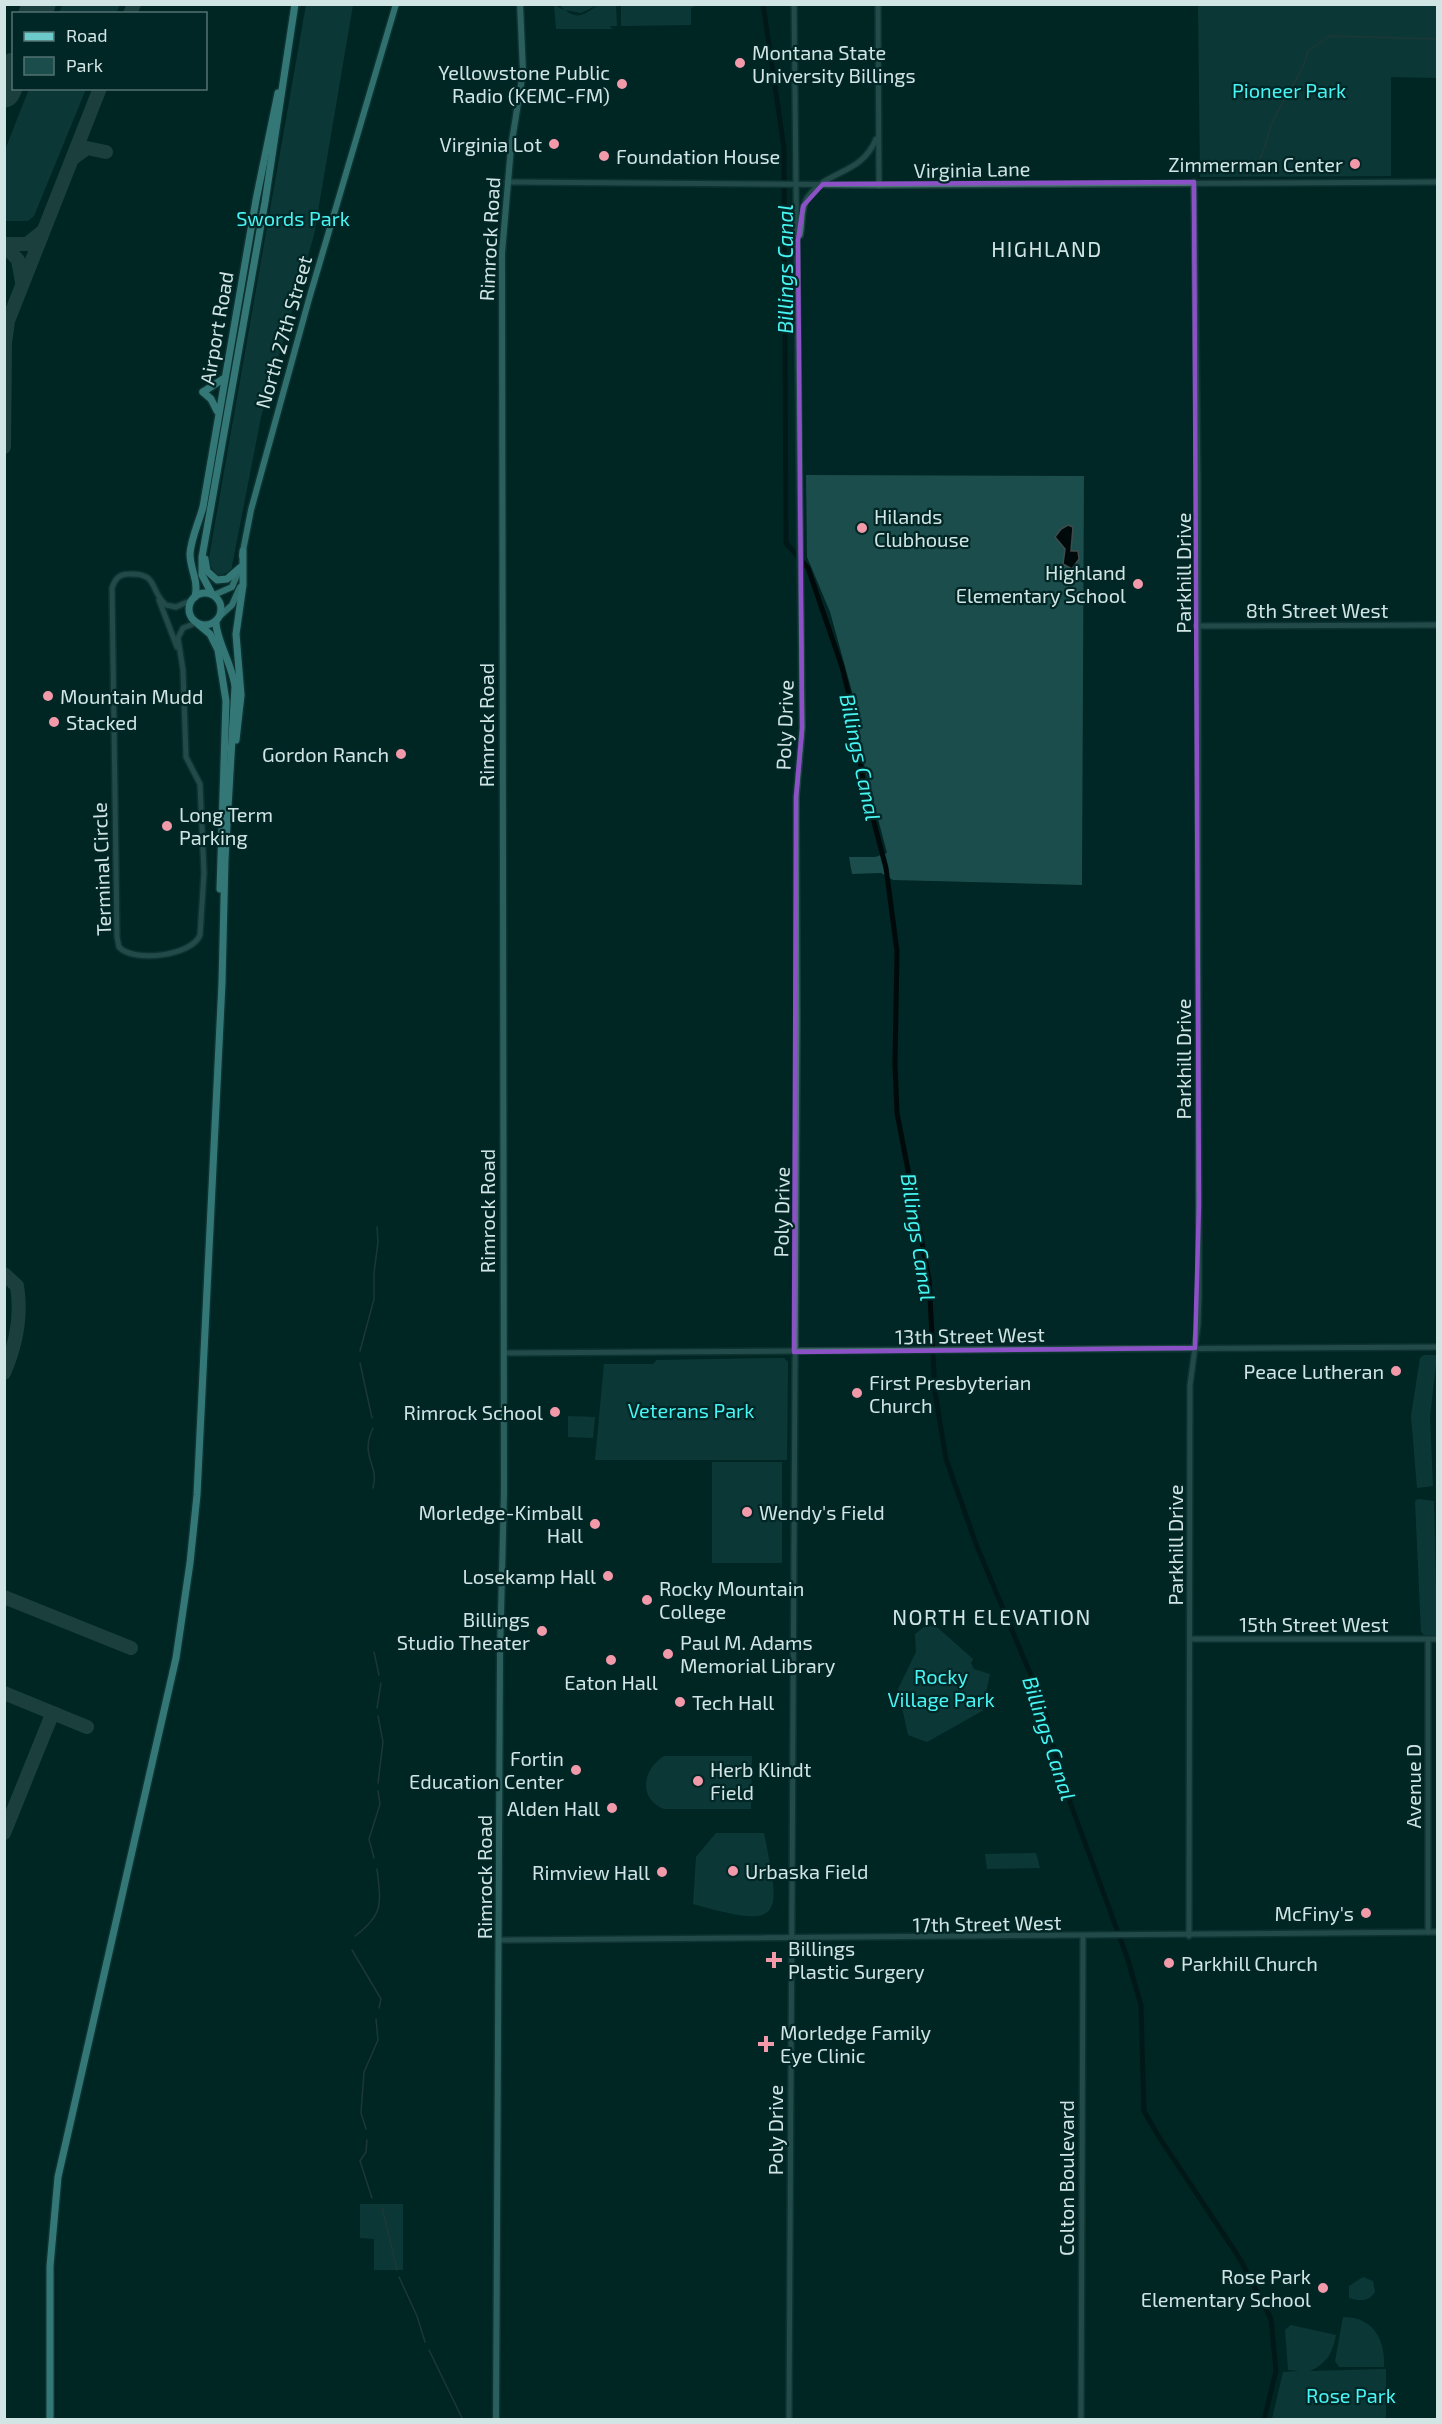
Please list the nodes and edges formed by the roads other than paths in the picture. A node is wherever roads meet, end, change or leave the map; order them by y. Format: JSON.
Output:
{"nodes":[{"id":1,"x":295,"y":4,"type":"edge"},
{"id":2,"x":396,"y":4,"type":"edge"},
{"id":3,"x":520,"y":4,"type":"edge"},
{"id":4,"x":794,"y":4,"type":"edge"},
{"id":5,"x":878,"y":4,"type":"edge"},
{"id":6,"x":285,"y":64,"type":"junction"},
{"id":7,"x":877,"y":137,"type":"junction"},
{"id":8,"x":507,"y":182,"type":"junction"},
{"id":9,"x":1194,"y":182,"type":"junction"},
{"id":10,"x":1437,"y":183,"type":"edge"},
{"id":11,"x":797,"y":184,"type":"junction"},
{"id":12,"x":823,"y":184,"type":"junction"},
{"id":13,"x":879,"y":185,"type":"junction"},
{"id":14,"x":798,"y":240,"type":"junction"},
{"id":15,"x":224,"y":377,"type":"junction"},
{"id":16,"x":218,"y":413,"type":"junction"},
{"id":17,"x":205,"y":547,"type":"junction"},
{"id":18,"x":243,"y":551,"type":"junction"},
{"id":19,"x":240,"y":567,"type":"junction"},
{"id":20,"x":158,"y":595,"type":"junction"},
{"id":21,"x":213,"y":595,"type":"junction"},
{"id":22,"x":194,"y":598,"type":"junction"},
{"id":23,"x":219,"y":618,"type":"junction"},
{"id":24,"x":197,"y":623,"type":"junction"},
{"id":25,"x":1437,"y":625,"type":"edge"},
{"id":26,"x":1197,"y":626,"type":"junction"},
{"id":27,"x":181,"y":654,"type":"junction"},
{"id":28,"x":231,"y":775,"type":"junction"},
{"id":29,"x":223,"y":970,"type":"junction"},
{"id":30,"x":1437,"y":1347,"type":"edge"},
{"id":31,"x":1195,"y":1348,"type":"junction"},
{"id":32,"x":794,"y":1352,"type":"junction"},
{"id":33,"x":504,"y":1353,"type":"junction"},
{"id":34,"x":1190,"y":1639,"type":"junction"},
{"id":35,"x":1428,"y":1639,"type":"junction"},
{"id":36,"x":1437,"y":1639,"type":"edge"},
{"id":37,"x":1428,"y":1932,"type":"junction"},
{"id":38,"x":1437,"y":1932,"type":"edge"},
{"id":39,"x":1189,"y":1936,"type":"junction"},
{"id":40,"x":1083,"y":1937,"type":"junction"},
{"id":41,"x":501,"y":1940,"type":"junction"},
{"id":42,"x":791,"y":1940,"type":"junction"},
{"id":43,"x":50,"y":2420,"type":"edge"},
{"id":44,"x":496,"y":2420,"type":"edge"},
{"id":45,"x":789,"y":2420,"type":"edge"},
{"id":46,"x":1081,"y":2420,"type":"edge"}],
"edges":[{"from":1,"to":6,"type":"highway","name":"Airport Road"},
{"from":2,"to":18,"type":"main road","name":"North 27th Street"},
{"from":3,"to":8,"type":"main road","name":"Rimrock Road"},
{"from":4,"to":11,"type":"street","name":"Poly Drive"},
{"from":5,"to":7,"type":"street"},
{"from":6,"to":15,"type":"highway","name":"Airport Road"},
{"from":6,"to":17,"type":"highway","name":"Airport Road"},
{"from":7,"to":12,"type":"street"},
{"from":7,"to":13,"type":"street"},
{"from":8,"to":11,"type":"street","name":"Virginia Lane"},
{"from":8,"to":33,"type":"main road","name":"Rimrock Road"},
{"from":9,"to":10,"type":"street","name":"Virginia Lane"},
{"from":9,"to":13,"type":"street","name":"Virginia Lane"},
{"from":9,"to":26,"type":"street","name":"Parkhill Drive"},
{"from":11,"to":12,"type":"street","name":"Virginia Lane"},
{"from":11,"to":14,"type":"street","name":"Poly Drive"},
{"from":12,"to":13,"type":"street","name":"Virginia Lane"},
{"from":12,"to":14,"type":"street"},
{"from":14,"to":32,"type":"street","name":"Poly Drive"},
{"from":15,"to":16,"type":"highway","name":"Airport Road"},
{"from":15,"to":16,"type":"highway"},
{"from":16,"to":22,"type":"highway","name":"Airport Road"},
{"from":17,"to":19,"type":"highway"},
{"from":17,"to":21,"type":"highway","name":"Airport Road"},
{"from":18,"to":19,"type":"main road","name":"North 27th Street"},
{"from":18,"to":28,"type":"highway"},
{"from":19,"to":21,"type":"main road","name":"North 27th Street"},
{"from":19,"to":23,"type":"main road","name":"North 27th Street"},
{"from":20,"to":22,"type":"street","name":"Terminal Circle"},
{"from":20,"to":27,"type":"street","name":"Terminal Circle"},
{"from":20,"to":27,"type":"street","name":"Terminal Circle"},
{"from":21,"to":22,"type":"highway"},
{"from":21,"to":23,"type":"highway","name":"Airport Road"},
{"from":22,"to":24,"type":"highway","name":"Airport Road"},
{"from":23,"to":24,"type":"highway"},
{"from":23,"to":28,"type":"highway","name":"Airport Road"},
{"from":24,"to":27,"type":"street","name":"Terminal Circle"},
{"from":24,"to":29,"type":"highway"},
{"from":25,"to":26,"type":"street","name":"8th Street West"},
{"from":26,"to":31,"type":"street","name":"Parkhill Drive"},
{"from":28,"to":29,"type":"highway"},
{"from":29,"to":43,"type":"highway"},
{"from":30,"to":31,"type":"street","name":"13th Street West"},
{"from":31,"to":32,"type":"street","name":"13th Street West"},
{"from":31,"to":34,"type":"street","name":"Parkhill Drive"},
{"from":32,"to":33,"type":"street","name":"13th Street West"},
{"from":32,"to":42,"type":"street","name":"Poly Drive"},
{"from":33,"to":41,"type":"main road","name":"Rimrock Road"},
{"from":34,"to":35,"type":"street","name":"15th Street West"},
{"from":34,"to":39,"type":"street","name":"Parkhill Drive"},
{"from":35,"to":36,"type":"street","name":"15th Street West"},
{"from":35,"to":37,"type":"street","name":"Avenue D"},
{"from":37,"to":38,"type":"street","name":"17th Street West"},
{"from":37,"to":39,"type":"street","name":"17th Street West"},
{"from":39,"to":40,"type":"street","name":"17th Street West"},
{"from":40,"to":42,"type":"street","name":"17th Street West"},
{"from":40,"to":46,"type":"street","name":"Colton Boulevard"},
{"from":41,"to":42,"type":"street","name":"17th Street West"},
{"from":41,"to":44,"type":"main road","name":"Rimrock Road"},
{"from":42,"to":45,"type":"street","name":"Poly Drive"}]}
